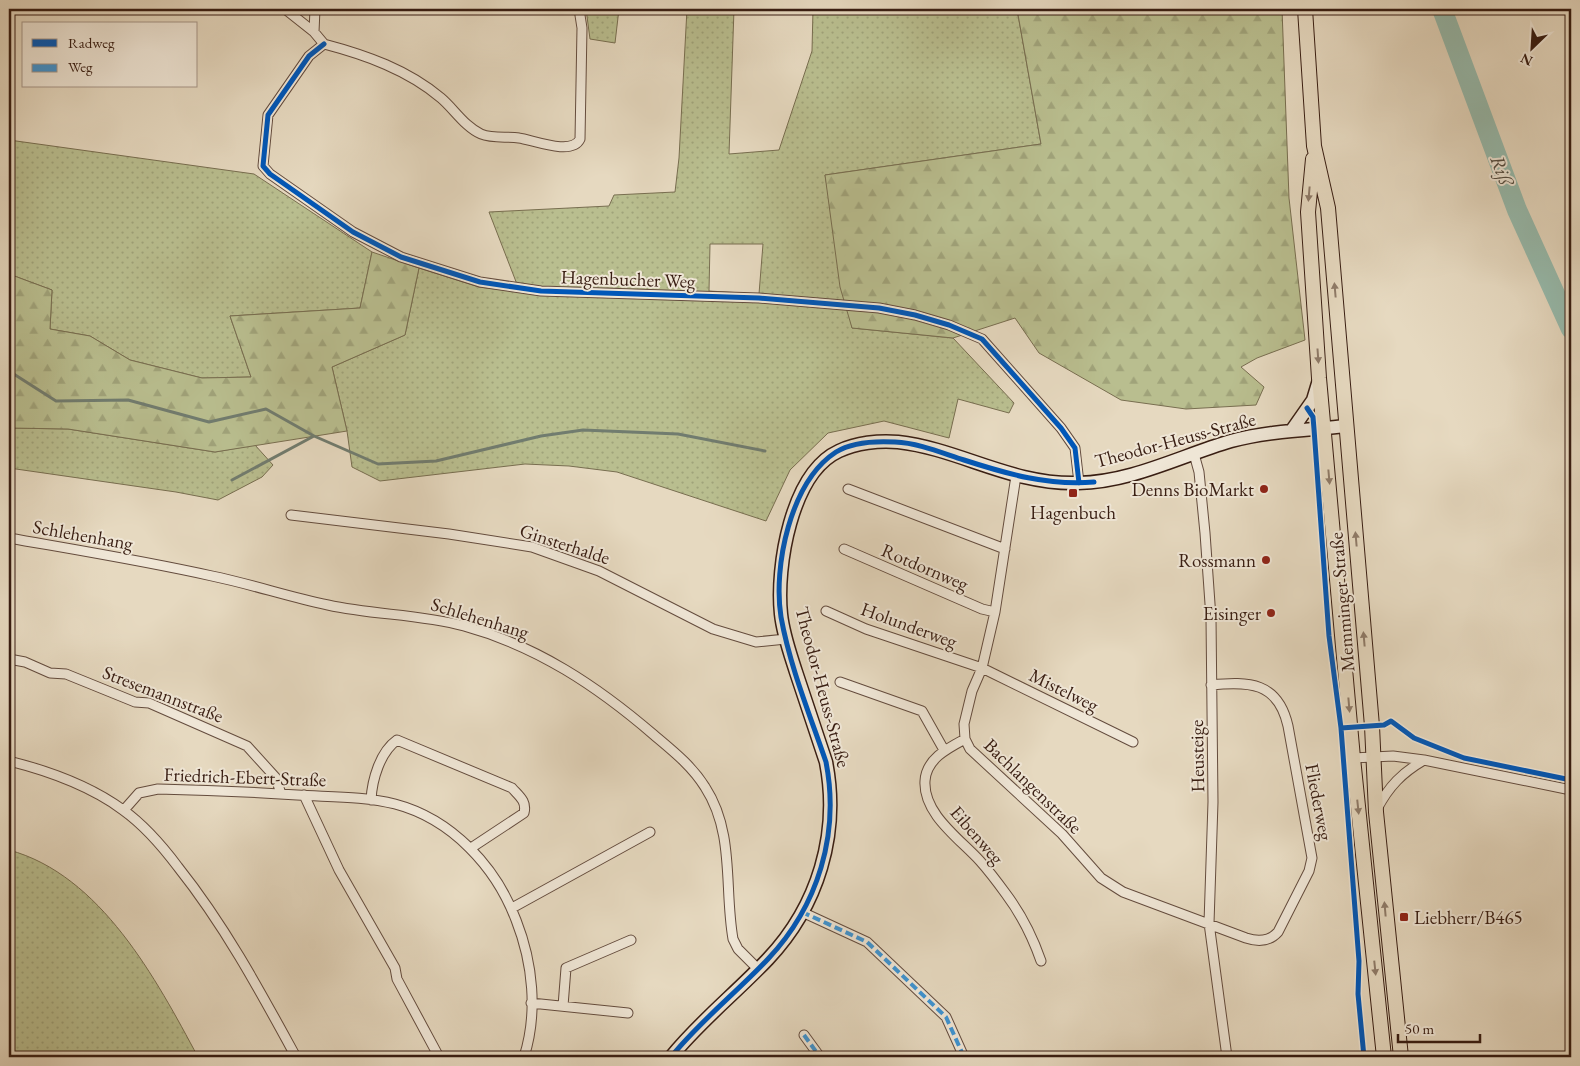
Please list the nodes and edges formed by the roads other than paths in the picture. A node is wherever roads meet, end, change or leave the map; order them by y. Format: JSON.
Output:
{"nodes":[{"id":1,"x":285,"y":9,"type":"edge"},
{"id":2,"x":315,"y":9,"type":"edge"},
{"id":3,"x":580,"y":9,"type":"edge"},
{"id":4,"x":1305,"y":9,"type":"edge"},
{"id":5,"x":314,"y":32,"type":"junction"},
{"id":6,"x":324,"y":44,"type":"junction"},
{"id":7,"x":1314,"y":146,"type":"junction"},
{"id":8,"x":1319,"y":378,"type":"junction"},
{"id":9,"x":1346,"y":426,"type":"junction"},
{"id":10,"x":1324,"y":428,"type":"junction"},
{"id":11,"x":1292,"y":430,"type":"junction"},
{"id":12,"x":1194,"y":454,"type":"junction"},
{"id":13,"x":1016,"y":476,"type":"junction"},
{"id":14,"x":1079,"y":483,"type":"junction"},
{"id":15,"x":848,"y":489,"type":"dead end"},
{"id":16,"x":291,"y":515,"type":"dead end"},
{"id":17,"x":9,"y":538,"type":"edge"},
{"id":18,"x":844,"y":549,"type":"dead end"},
{"id":19,"x":1005,"y":549,"type":"junction"},
{"id":20,"x":826,"y":611,"type":"dead end"},
{"id":21,"x":995,"y":612,"type":"junction"},
{"id":22,"x":786,"y":639,"type":"junction"},
{"id":23,"x":9,"y":659,"type":"edge"},
{"id":24,"x":982,"y":668,"type":"junction"},
{"id":25,"x":840,"y":682,"type":"dead end"},
{"id":26,"x":1211,"y":685,"type":"junction"},
{"id":27,"x":965,"y":739,"type":"junction"},
{"id":28,"x":1133,"y":742,"type":"dead end"},
{"id":29,"x":944,"y":750,"type":"junction"},
{"id":30,"x":1373,"y":757,"type":"junction"},
{"id":31,"x":1353,"y":758,"type":"junction"},
{"id":32,"x":9,"y":760,"type":"edge"},
{"id":33,"x":1424,"y":760,"type":"junction"},
{"id":34,"x":1571,"y":790,"type":"edge"},
{"id":35,"x":281,"y":794,"type":"junction"},
{"id":36,"x":304,"y":795,"type":"junction"},
{"id":37,"x":372,"y":800,"type":"junction"},
{"id":38,"x":124,"y":810,"type":"junction"},
{"id":39,"x":1376,"y":812,"type":"junction"},
{"id":40,"x":650,"y":832,"type":"dead end"},
{"id":41,"x":471,"y":848,"type":"junction"},
{"id":42,"x":512,"y":908,"type":"junction"},
{"id":43,"x":802,"y":912,"type":"junction"},
{"id":44,"x":1209,"y":923,"type":"junction"},
{"id":45,"x":631,"y":940,"type":"dead end"},
{"id":46,"x":1041,"y":962,"type":"dead end"},
{"id":47,"x":758,"y":969,"type":"junction"},
{"id":48,"x":532,"y":1004,"type":"junction"},
{"id":49,"x":563,"y":1006,"type":"junction"},
{"id":50,"x":628,"y":1013,"type":"dead end"},
{"id":51,"x":804,"y":1035,"type":"dead end"},
{"id":52,"x":296,"y":1057,"type":"edge"},
{"id":53,"x":439,"y":1057,"type":"edge"},
{"id":54,"x":524,"y":1057,"type":"edge"},
{"id":55,"x":671,"y":1057,"type":"edge"},
{"id":56,"x":820,"y":1057,"type":"edge"},
{"id":57,"x":964,"y":1057,"type":"edge"},
{"id":58,"x":1227,"y":1057,"type":"edge"},
{"id":59,"x":1384,"y":1057,"type":"edge"},
{"id":60,"x":1400,"y":1057,"type":"edge"}],
"edges":[{"from":1,"to":5,"type":"street"},
{"from":2,"to":5,"type":"street"},
{"from":3,"to":6,"type":"street"},
{"from":4,"to":7,"type":"main road","name":"Memminger Straße"},
{"from":5,"to":6,"type":"street"},
{"from":6,"to":14,"type":"street","name":"Hagenbucher Weg"},
{"from":7,"to":8,"type":"main road","name":"Memminger Straße","one_way":true},
{"from":9,"to":7,"type":"main road","name":"Memminger Straße","one_way":true},
{"from":8,"to":10,"type":"main road","name":"Memminger Straße"},
{"from":8,"to":11,"type":"street"},
{"from":9,"to":10,"type":"street","name":"Theodor-Heuss-Straße"},
{"from":30,"to":9,"type":"main road","name":"Memminger Straße","one_way":true},
{"from":10,"to":11,"type":"street","name":"Theodor-Heuss-Straße"},
{"from":10,"to":31,"type":"main road","name":"Memminger Straße","one_way":true},
{"from":11,"to":12,"type":"street","name":"Theodor-Heuss-Straße"},
{"from":12,"to":14,"type":"street","name":"Theodor-Heuss-Straße"},
{"from":12,"to":26,"type":"street","name":"Heusteige"},
{"from":13,"to":14,"type":"street","name":"Theodor-Heuss-Straße"},
{"from":13,"to":19,"type":"street","name":"Bachlangenstraße"},
{"from":13,"to":22,"type":"street","name":"Theodor-Heuss-Straße"},
{"from":15,"to":19,"type":"street"},
{"from":16,"to":22,"type":"street","name":"Ginsterhalde"},
{"from":17,"to":47,"type":"street","name":"Schlehenhang"},
{"from":18,"to":21,"type":"street","name":"Rotdornweg"},
{"from":19,"to":21,"type":"street","name":"Bachlangenstraße"},
{"from":20,"to":24,"type":"street","name":"Holunderweg"},
{"from":21,"to":24,"type":"street","name":"Bachlangenstraße"},
{"from":22,"to":43,"type":"street","name":"Theodor-Heuss-Straße"},
{"from":23,"to":35,"type":"street","name":"Stresemannstraße"},
{"from":24,"to":27,"type":"street","name":"Bachlangenstraße"},
{"from":24,"to":28,"type":"street","name":"Mistelweg"},
{"from":25,"to":29,"type":"street"},
{"from":26,"to":44,"type":"street","name":"Heusteige"},
{"from":26,"to":44,"type":"street","name":"Fliederweg"},
{"from":27,"to":29,"type":"street","name":"Eibenweg"},
{"from":27,"to":44,"type":"street","name":"Bachlangenstraße"},
{"from":29,"to":46,"type":"street","name":"Eibenweg"},
{"from":30,"to":31,"type":"street"},
{"from":30,"to":33,"type":"street"},
{"from":30,"to":39,"type":"main road","name":"Memminger Straße"},
{"from":31,"to":59,"type":"main road","name":"Memminger Straße","one_way":true},
{"from":32,"to":38,"type":"street"},
{"from":33,"to":34,"type":"street"},
{"from":33,"to":39,"type":"street"},
{"from":35,"to":36,"type":"street","name":"Friedrich-Ebert-Straße"},
{"from":35,"to":38,"type":"street","name":"Friedrich-Ebert-Straße"},
{"from":36,"to":37,"type":"street","name":"Friedrich-Ebert-Straße"},
{"from":36,"to":53,"type":"street"},
{"from":37,"to":41,"type":"street","name":"Friedrich-Ebert-Straße"},
{"from":37,"to":41,"type":"street"},
{"from":38,"to":52,"type":"street"},
{"from":60,"to":39,"type":"main road","name":"Memminger Straße","one_way":true},
{"from":40,"to":42,"type":"street"},
{"from":41,"to":42,"type":"street","name":"Friedrich-Ebert-Straße"},
{"from":42,"to":48,"type":"street","name":"Friedrich-Ebert-Straße"},
{"from":43,"to":47,"type":"street","name":"Theodor-Heuss-Straße"},
{"from":43,"to":57,"type":"street"},
{"from":44,"to":58,"type":"street","name":"Heusteige"},
{"from":45,"to":49,"type":"street"},
{"from":47,"to":55,"type":"street","name":"Theodor-Heuss-Straße"},
{"from":48,"to":49,"type":"street"},
{"from":48,"to":54,"type":"street","name":"Friedrich-Ebert-Straße"},
{"from":49,"to":50,"type":"street"},
{"from":51,"to":56,"type":"street"}]}
